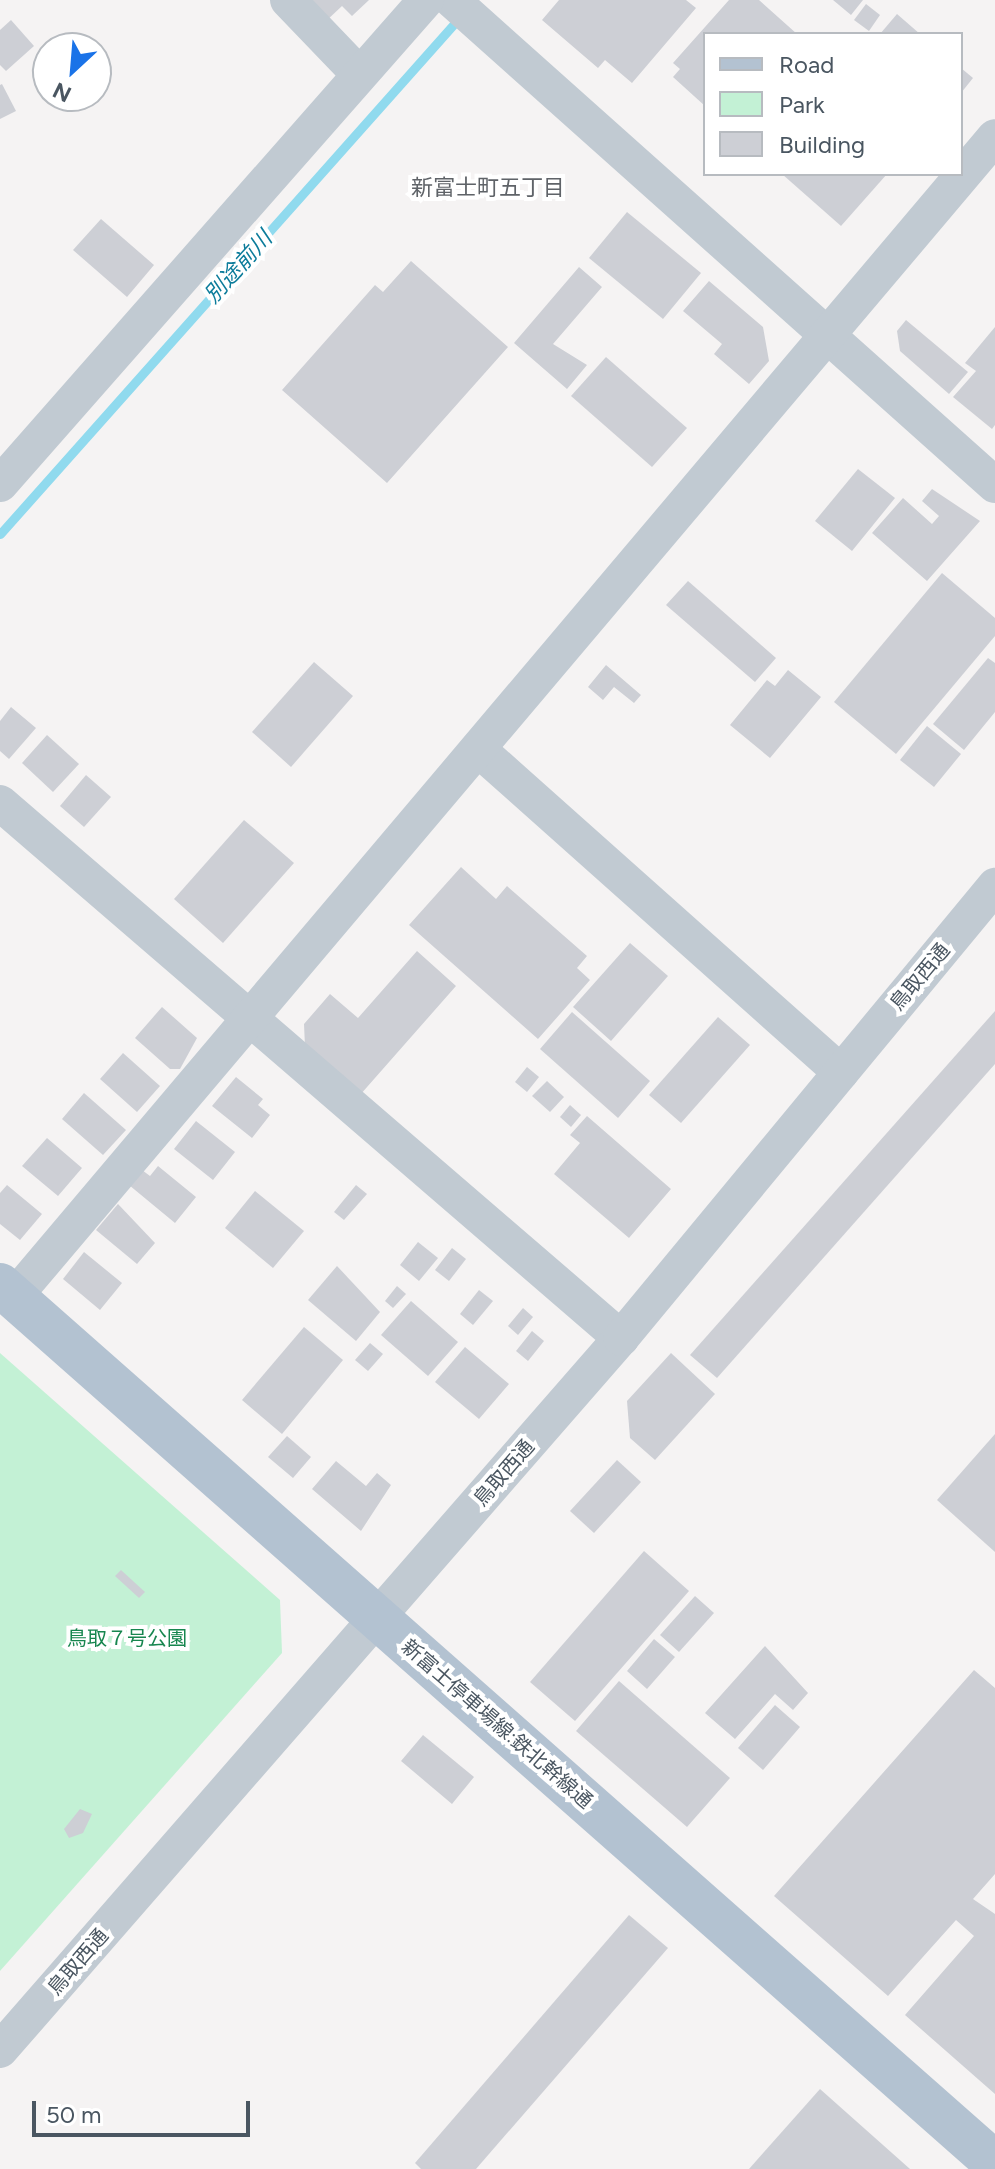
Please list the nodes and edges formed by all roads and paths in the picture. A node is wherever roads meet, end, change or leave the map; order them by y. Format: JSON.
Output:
{"nodes":[{"id":1,"x":288,"y":0,"type":"edge"},
{"id":2,"x":426,"y":0,"type":"edge"},
{"id":3,"x":452,"y":0,"type":"edge"},
{"id":4,"x":359,"y":74,"type":"junction"},
{"id":5,"x":995,"y":137,"type":"edge"},
{"id":6,"x":963,"y":175,"type":"edge"},
{"id":7,"x":962,"y":176,"type":"edge"},
{"id":8,"x":827,"y":335,"type":"junction"},
{"id":9,"x":0,"y":484,"type":"edge"},
{"id":10,"x":995,"y":485,"type":"edge"},
{"id":11,"x":478,"y":749,"type":"junction"},
{"id":12,"x":0,"y":803,"type":"edge"},
{"id":13,"x":995,"y":886,"type":"edge"},
{"id":14,"x":250,"y":1018,"type":"junction"},
{"id":15,"x":841,"y":1072,"type":"junction"},
{"id":16,"x":7,"y":1291,"type":"edge"},
{"id":17,"x":621,"y":1338,"type":"junction"},
{"id":18,"x":378,"y":1619,"type":"junction"},
{"id":19,"x":0,"y":2050,"type":"edge"},
{"id":20,"x":995,"y":2163,"type":"edge"}],
"edges":[{"from":1,"to":4,"type":"street"},
{"from":2,"to":4,"type":"street"},
{"from":3,"to":8,"type":"street"},
{"from":4,"to":9,"type":"street"},
{"from":5,"to":6,"type":"street"},
{"from":7,"to":8,"type":"street"},
{"from":8,"to":10,"type":"street"},
{"from":8,"to":11,"type":"street"},
{"from":11,"to":14,"type":"street"},
{"from":11,"to":15,"type":"street"},
{"from":12,"to":14,"type":"street"},
{"from":13,"to":15,"type":"street","name":"鳥取西通"},
{"from":14,"to":16,"type":"street"},
{"from":14,"to":17,"type":"street"},
{"from":15,"to":17,"type":"street","name":"鳥取西通"},
{"from":16,"to":18,"type":"main road","name":"新富士停車場線:鉄北幹線通"},
{"from":17,"to":18,"type":"street","name":"鳥取西通"},
{"from":18,"to":19,"type":"street","name":"鳥取西通"},
{"from":18,"to":20,"type":"main road","name":"新富士停車場線:鉄北幹線通"}]}
